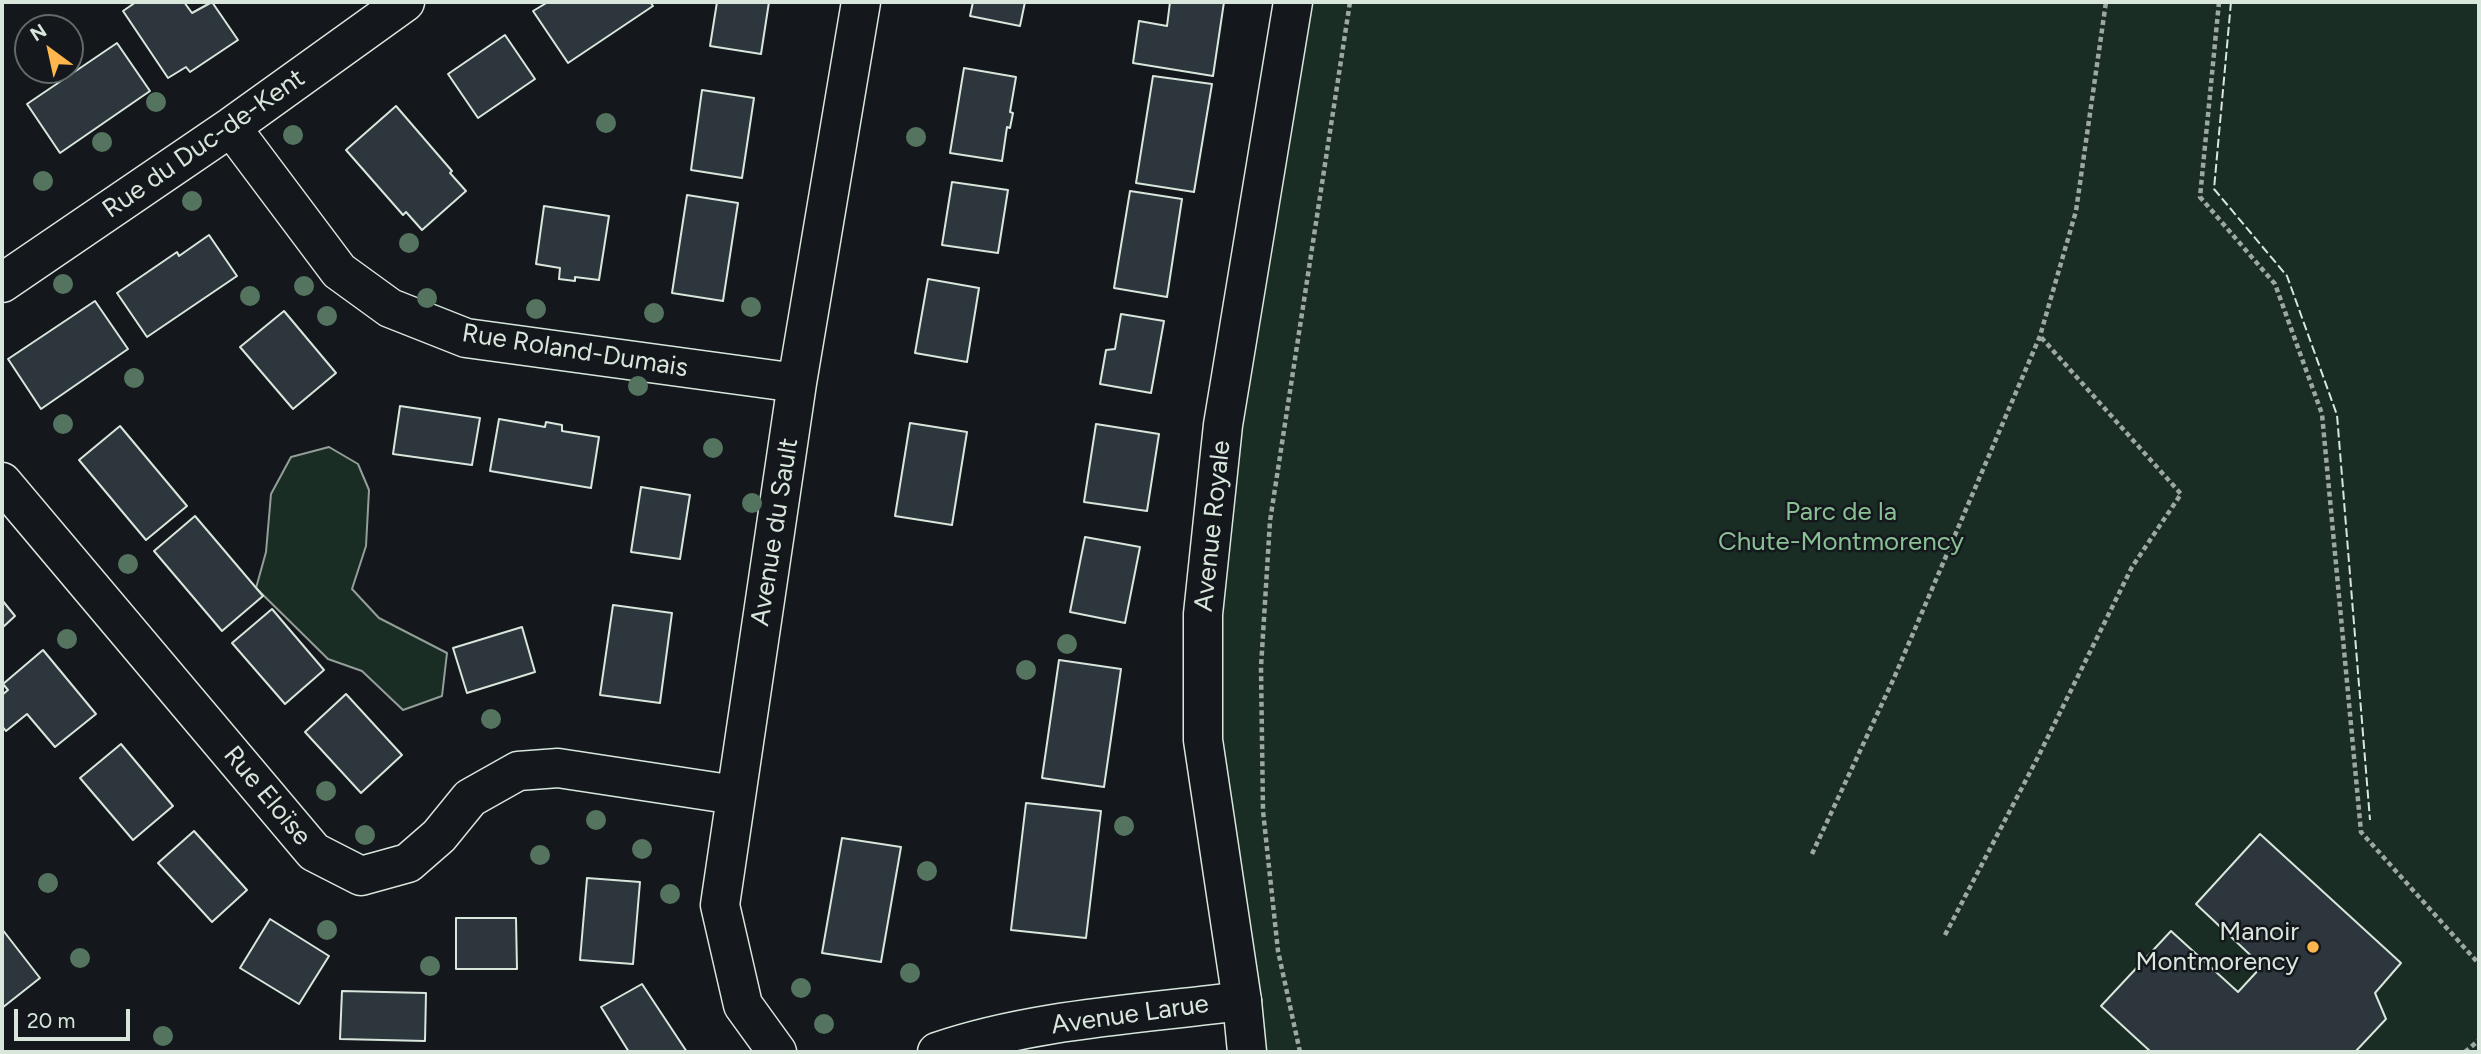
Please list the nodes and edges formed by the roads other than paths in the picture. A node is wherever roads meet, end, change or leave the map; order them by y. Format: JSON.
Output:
{"nodes":[{"id":1,"x":405,"y":2,"type":"edge"},
{"id":2,"x":860,"y":2,"type":"edge"},
{"id":3,"x":1293,"y":2,"type":"edge"},
{"id":4,"x":231,"y":127,"type":"junction"},
{"id":5,"x":2,"y":283,"type":"edge"},
{"id":6,"x":797,"y":383,"type":"junction"},
{"id":7,"x":2,"y":481,"type":"edge"},
{"id":8,"x":735,"y":795,"type":"junction"},
{"id":9,"x":1242,"y":1001,"type":"junction"},
{"id":10,"x":777,"y":1052,"type":"edge"},
{"id":11,"x":937,"y":1052,"type":"edge"},
{"id":12,"x":1247,"y":1052,"type":"edge"}],
"edges":[{"from":1,"to":4,"type":"street","name":"Rue du Duc-de-Kent"},
{"from":2,"to":6,"type":"street","name":"Avenue du Sault"},
{"from":3,"to":9,"type":"street","name":"Avenue Royale"},
{"from":4,"to":5,"type":"street","name":"Rue du Duc-de-Kent"},
{"from":4,"to":6,"type":"street","name":"Rue Roland-Dumais"},
{"from":6,"to":8,"type":"street","name":"Avenue du Sault"},
{"from":7,"to":8,"type":"street","name":"Rue Eloïse"},
{"from":8,"to":10,"type":"street","name":"Avenue du Sault"},
{"from":9,"to":11,"type":"street","name":"Avenue Larue"},
{"from":9,"to":12,"type":"street","name":"Avenue Royale"}]}
